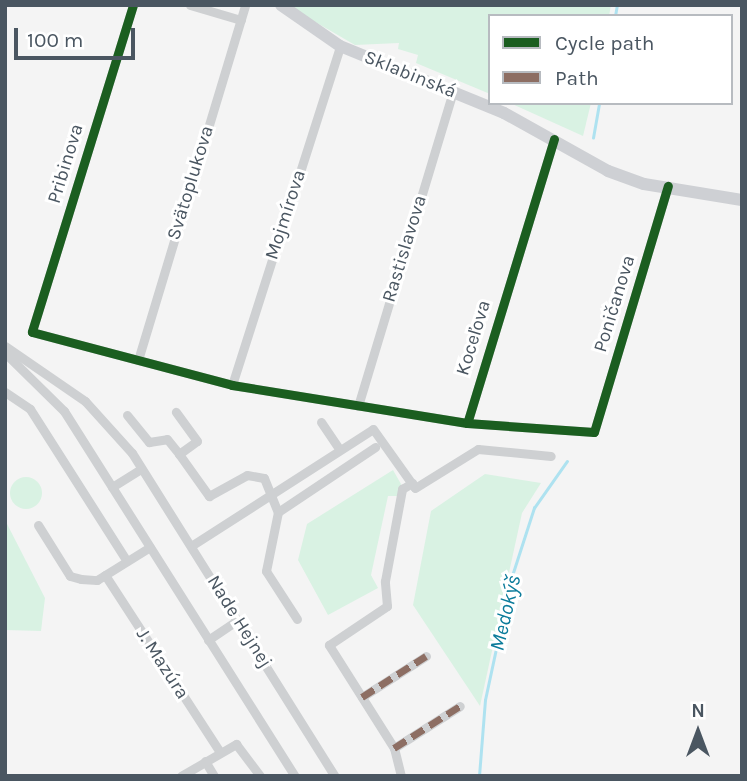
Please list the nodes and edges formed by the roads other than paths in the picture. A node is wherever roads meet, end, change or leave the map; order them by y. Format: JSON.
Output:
{"nodes":[{"id":1,"x":133,"y":5,"type":"edge"},
{"id":2,"x":190,"y":5,"type":"edge"},
{"id":3,"x":245,"y":5,"type":"edge"},
{"id":4,"x":281,"y":5,"type":"edge"},
{"id":5,"x":240,"y":20,"type":"junction"},
{"id":6,"x":340,"y":46,"type":"junction"},
{"id":7,"x":453,"y":92,"type":"junction"},
{"id":8,"x":554,"y":139,"type":"junction"},
{"id":9,"x":668,"y":186,"type":"junction"},
{"id":10,"x":742,"y":200,"type":"edge"},
{"id":11,"x":5,"y":346,"type":"edge"},
{"id":12,"x":5,"y":353,"type":"edge"},
{"id":13,"x":138,"y":360,"type":"junction"},
{"id":14,"x":232,"y":385,"type":"junction"},
{"id":15,"x":5,"y":392,"type":"edge"},
{"id":16,"x":358,"y":406,"type":"junction"},
{"id":17,"x":176,"y":412,"type":"dead end"},
{"id":18,"x":127,"y":415,"type":"dead end"},
{"id":19,"x":321,"y":422,"type":"dead end"},
{"id":20,"x":467,"y":423,"type":"junction"},
{"id":21,"x":375,"y":447,"type":"dead end"},
{"id":22,"x":340,"y":449,"type":"junction"},
{"id":23,"x":179,"y":454,"type":"junction"},
{"id":24,"x":551,"y":456,"type":"dead end"},
{"id":25,"x":142,"y":469,"type":"junction"},
{"id":26,"x":414,"y":485,"type":"junction"},
{"id":27,"x":112,"y":487,"type":"junction"},
{"id":28,"x":274,"y":494,"type":"junction"},
{"id":29,"x":278,"y":512,"type":"junction"},
{"id":30,"x":38,"y":525,"type":"dead end"},
{"id":31,"x":191,"y":546,"type":"junction"},
{"id":32,"x":150,"y":547,"type":"junction"},
{"id":33,"x":127,"y":561,"type":"junction"},
{"id":34,"x":105,"y":575,"type":"junction"},
{"id":35,"x":297,"y":619,"type":"dead end"},
{"id":36,"x":238,"y":620,"type":"junction"},
{"id":37,"x":208,"y":640,"type":"junction"},
{"id":38,"x":426,"y":656,"type":"dead end"},
{"id":39,"x":362,"y":697,"type":"junction"},
{"id":40,"x":460,"y":706,"type":"dead end"},
{"id":41,"x":394,"y":748,"type":"junction"},
{"id":42,"x":220,"y":752,"type":"junction"},
{"id":43,"x":205,"y":761,"type":"junction"},
{"id":44,"x":334,"y":775,"type":"edge"},
{"id":45,"x":181,"y":776,"type":"edge"},
{"id":46,"x":214,"y":776,"type":"edge"},
{"id":47,"x":260,"y":776,"type":"edge"},
{"id":48,"x":295,"y":776,"type":"edge"},
{"id":49,"x":401,"y":776,"type":"edge"}],
"edges":[{"from":1,"to":13,"type":"street","name":"Pribinova"},
{"from":2,"to":5,"type":"street"},
{"from":3,"to":5,"type":"street","name":"Svätoplukova"},
{"from":4,"to":6,"type":"street","name":"Sklabinská"},
{"from":5,"to":13,"type":"street","name":"Svätoplukova"},
{"from":6,"to":7,"type":"street","name":"Sklabinská"},
{"from":6,"to":14,"type":"street","name":"Mojmírova"},
{"from":7,"to":8,"type":"street","name":"Sklabinská"},
{"from":7,"to":16,"type":"street","name":"Rastislavova"},
{"from":8,"to":9,"type":"street","name":"Sklabinská"},
{"from":8,"to":20,"type":"street","name":"Koceľova"},
{"from":9,"to":10,"type":"street","name":"Sklabinská"},
{"from":9,"to":20,"type":"street","name":"Poničanova"},
{"from":11,"to":25,"type":"street","name":"Nade Hejnej"},
{"from":12,"to":27,"type":"street","name":"Nade Hejnej"},
{"from":13,"to":14,"type":"street"},
{"from":14,"to":16,"type":"street"},
{"from":15,"to":33,"type":"street"},
{"from":16,"to":20,"type":"street"},
{"from":17,"to":23,"type":"street"},
{"from":18,"to":23,"type":"street"},
{"from":19,"to":22,"type":"street"},
{"from":21,"to":29,"type":"street"},
{"from":22,"to":26,"type":"street"},
{"from":22,"to":28,"type":"street"},
{"from":23,"to":28,"type":"street"},
{"from":24,"to":26,"type":"street"},
{"from":25,"to":27,"type":"street"},
{"from":25,"to":31,"type":"street","name":"Nade Hejnej"},
{"from":26,"to":39,"type":"street"},
{"from":27,"to":32,"type":"street","name":"Nade Hejnej"},
{"from":28,"to":29,"type":"street"},
{"from":28,"to":31,"type":"street"},
{"from":29,"to":35,"type":"street"},
{"from":30,"to":34,"type":"street"},
{"from":31,"to":36,"type":"street","name":"Nade Hejnej"},
{"from":32,"to":33,"type":"street"},
{"from":32,"to":37,"type":"street","name":"Nade Hejnej"},
{"from":33,"to":34,"type":"street"},
{"from":34,"to":42,"type":"street","name":"J. Mazúra"},
{"from":36,"to":37,"type":"street"},
{"from":36,"to":44,"type":"street","name":"Nade Hejnej"},
{"from":37,"to":48,"type":"street","name":"Nade Hejnej"},
{"from":38,"to":39,"type":"street"},
{"from":39,"to":41,"type":"street"},
{"from":40,"to":41,"type":"street"},
{"from":41,"to":49,"type":"street"},
{"from":42,"to":43,"type":"street"},
{"from":42,"to":47,"type":"street"},
{"from":43,"to":45,"type":"street"},
{"from":43,"to":46,"type":"street"}]}
